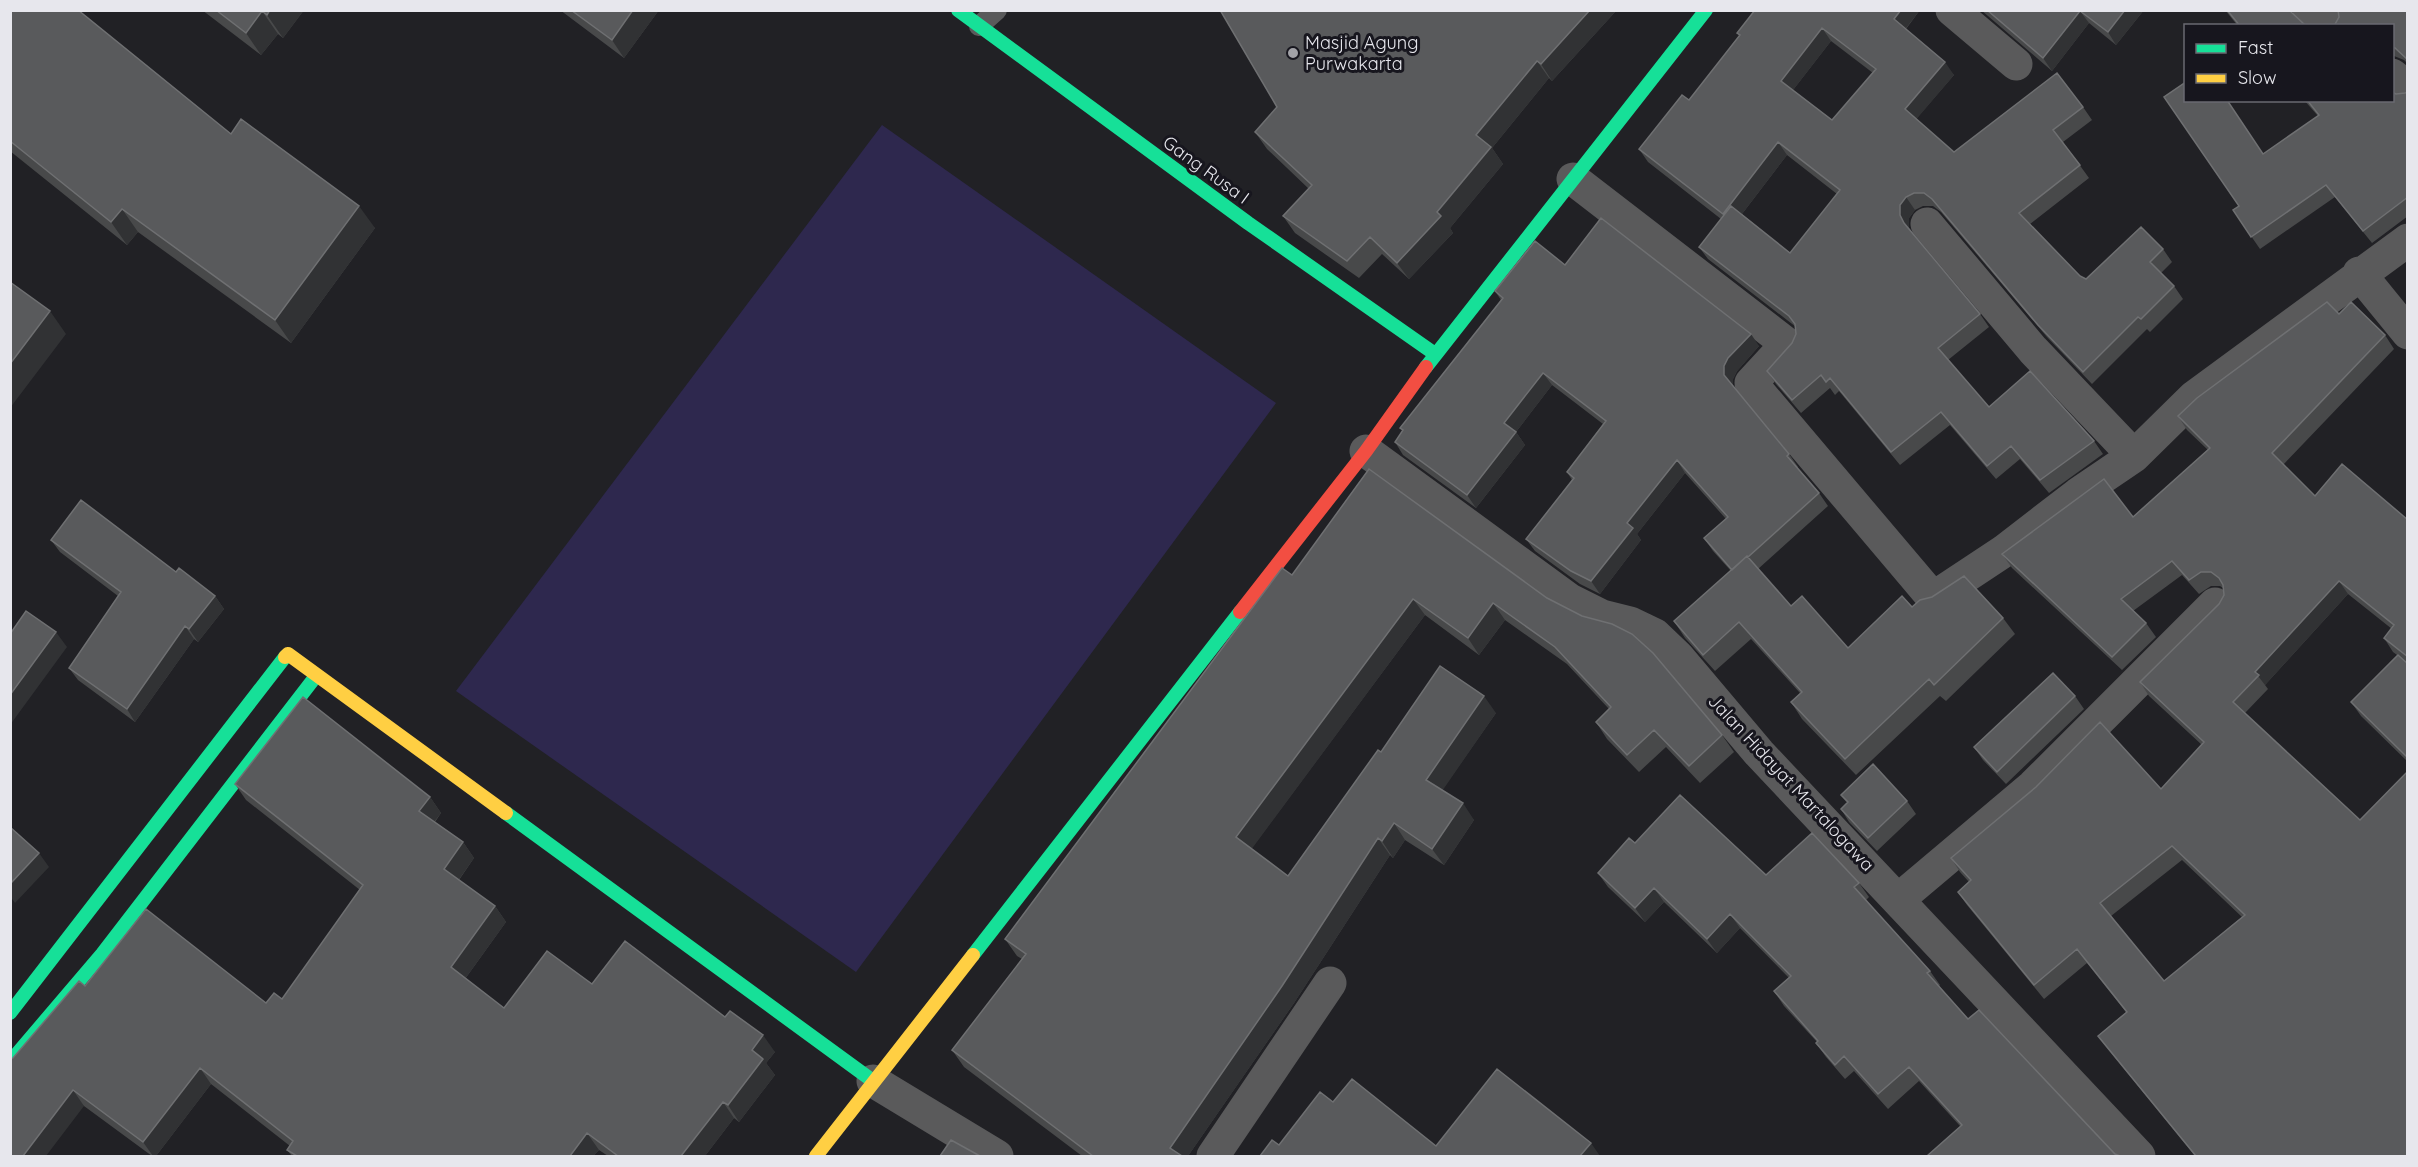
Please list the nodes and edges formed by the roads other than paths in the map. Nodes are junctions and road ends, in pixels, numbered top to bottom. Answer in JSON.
{"nodes":[{"id":1,"x":958,"y":10,"type":"edge"},
{"id":2,"x":997,"y":10,"type":"edge"},
{"id":3,"x":1706,"y":10,"type":"edge"},
{"id":4,"x":1952,"y":10,"type":"edge"},
{"id":5,"x":2309,"y":10,"type":"edge"},
{"id":6,"x":2326,"y":24,"type":"edge"},
{"id":7,"x":979,"y":26,"type":"junction"},
{"id":8,"x":2016,"y":64,"type":"dead end"},
{"id":9,"x":2394,"y":77,"type":"edge"},
{"id":10,"x":2408,"y":88,"type":"edge"},
{"id":11,"x":1573,"y":179,"type":"junction"},
{"id":12,"x":1927,"y":224,"type":"dead end"},
{"id":13,"x":2408,"y":240,"type":"edge"},
{"id":14,"x":2359,"y":273,"type":"junction"},
{"id":15,"x":2408,"y":333,"type":"edge"},
{"id":16,"x":1435,"y":354,"type":"junction"},
{"id":17,"x":1366,"y":451,"type":"junction"},
{"id":18,"x":2134,"y":456,"type":"junction"},
{"id":19,"x":2215,"y":604,"type":"edge"},
{"id":20,"x":316,"y":676,"type":"junction"},
{"id":21,"x":1899,"y":899,"type":"junction"},
{"id":22,"x":88,"y":943,"type":"junction"},
{"id":23,"x":1330,"y":983,"type":"dead end"},
{"id":24,"x":10,"y":1013,"type":"edge"},
{"id":25,"x":10,"y":1062,"type":"edge"},
{"id":26,"x":873,"y":1081,"type":"junction"},
{"id":27,"x":816,"y":1156,"type":"edge"},
{"id":28,"x":997,"y":1156,"type":"edge"},
{"id":29,"x":1213,"y":1156,"type":"edge"},
{"id":30,"x":2139,"y":1156,"type":"edge"}],
"edges":[{"from":1,"to":7,"type":"street","name":"Gang Rusa I"},
{"from":2,"to":7,"type":"lane"},
{"from":3,"to":11,"type":"street"},
{"from":4,"to":8,"type":"street"},
{"from":5,"to":6,"type":"street"},
{"from":7,"to":16,"type":"street","name":"Gang Rusa I"},
{"from":9,"to":10,"type":"street"},
{"from":11,"to":16,"type":"street"},
{"from":11,"to":18,"type":"street"},
{"from":12,"to":18,"type":"street"},
{"from":13,"to":14,"type":"street"},
{"from":14,"to":15,"type":"street"},
{"from":14,"to":18,"type":"street"},
{"from":16,"to":17,"type":"street"},
{"from":17,"to":21,"type":"street","name":"Jalan Hidayat Martalogawa"},
{"from":17,"to":26,"type":"street"},
{"from":19,"to":21,"type":"street"},
{"from":20,"to":22,"type":"street"},
{"from":20,"to":22,"type":"street"},
{"from":20,"to":26,"type":"street"},
{"from":21,"to":30,"type":"street","name":"Jalan Hidayat Martalogawa"},
{"from":22,"to":24,"type":"street"},
{"from":22,"to":25,"type":"street"},
{"from":23,"to":29,"type":"street"},
{"from":26,"to":27,"type":"street"},
{"from":26,"to":28,"type":"street"}]}
